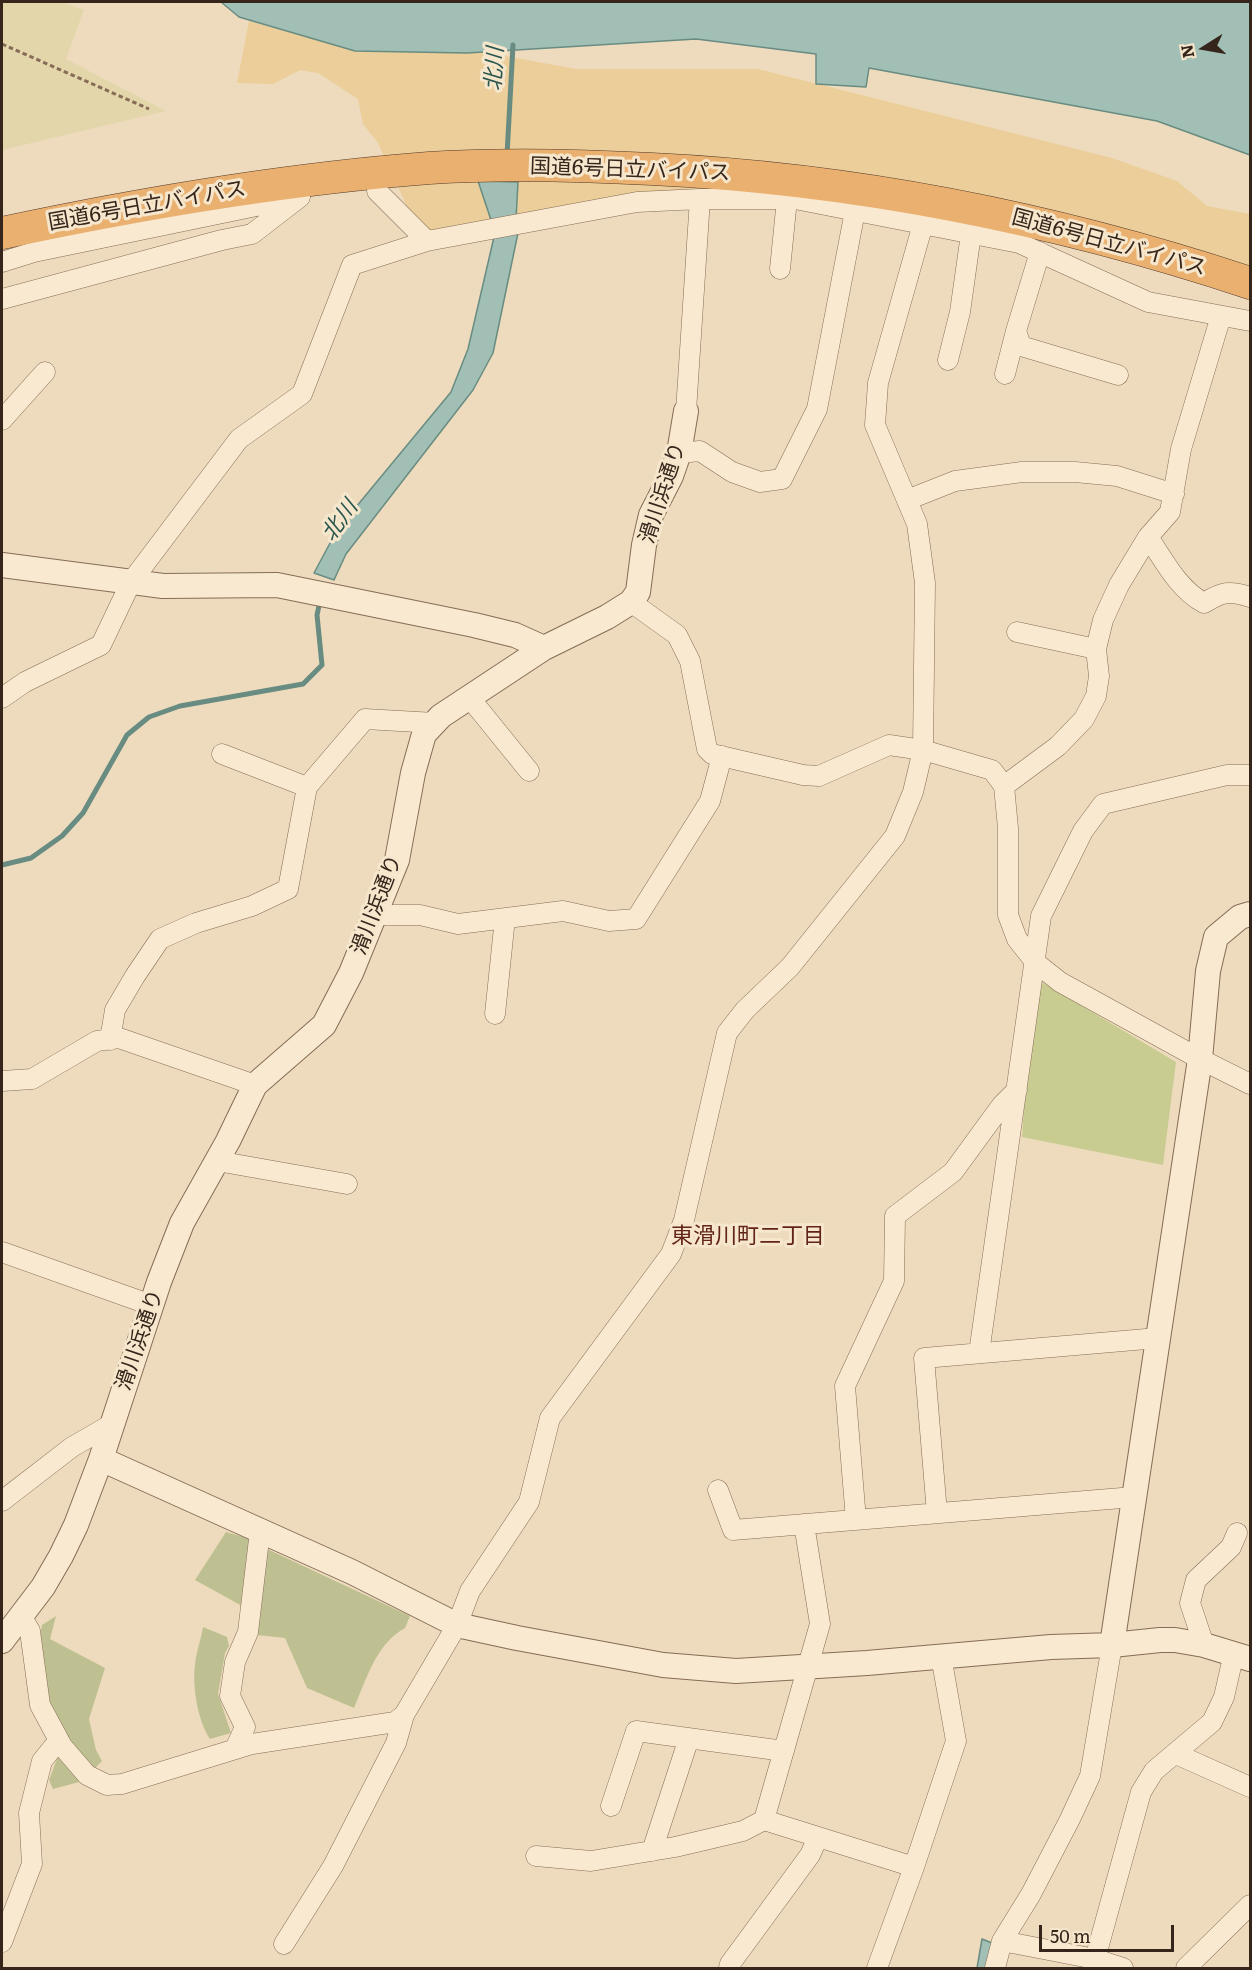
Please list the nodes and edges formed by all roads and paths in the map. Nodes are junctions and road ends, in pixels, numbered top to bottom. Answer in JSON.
{"nodes":[{"id":1,"x":2,"y":44,"type":"edge"},
{"id":2,"x":149,"y":109,"type":"dead end"},
{"id":3,"x":377,"y":191,"type":"dead end"},
{"id":4,"x":700,"y":199,"type":"junction"},
{"id":5,"x":787,"y":199,"type":"junction"},
{"id":6,"x":855,"y":211,"type":"junction"},
{"id":7,"x":923,"y":224,"type":"junction"},
{"id":8,"x":2,"y":233,"type":"edge"},
{"id":9,"x":971,"y":234,"type":"junction"},
{"id":10,"x":427,"y":241,"type":"junction"},
{"id":11,"x":1040,"y":252,"type":"junction"},
{"id":12,"x":2,"y":262,"type":"edge"},
{"id":13,"x":780,"y":269,"type":"dead end"},
{"id":14,"x":1251,"y":282,"type":"edge"},
{"id":15,"x":2,"y":299,"type":"edge"},
{"id":16,"x":1221,"y":316,"type":"junction"},
{"id":17,"x":1251,"y":321,"type":"edge"},
{"id":18,"x":1016,"y":331,"type":"junction"},
{"id":19,"x":948,"y":360,"type":"dead end"},
{"id":20,"x":45,"y":372,"type":"dead end"},
{"id":21,"x":1005,"y":374,"type":"dead end"},
{"id":22,"x":1118,"y":375,"type":"dead end"},
{"id":23,"x":686,"y":411,"type":"joint"},
{"id":24,"x":2,"y":420,"type":"edge"},
{"id":25,"x":679,"y":453,"type":"junction"},
{"id":26,"x":1174,"y":494,"type":"junction"},
{"id":27,"x":907,"y":500,"type":"junction"},
{"id":28,"x":1148,"y":537,"type":"junction"},
{"id":29,"x":2,"y":565,"type":"edge"},
{"id":30,"x":131,"y":582,"type":"junction"},
{"id":31,"x":1251,"y":597,"type":"edge"},
{"id":32,"x":631,"y":602,"type":"junction"},
{"id":33,"x":1017,"y":632,"type":"dead end"},
{"id":34,"x":544,"y":648,"type":"junction"},
{"id":35,"x":1096,"y":649,"type":"junction"},
{"id":36,"x":469,"y":697,"type":"junction"},
{"id":37,"x":2,"y":698,"type":"edge"},
{"id":38,"x":435,"y":723,"type":"junction"},
{"id":39,"x":923,"y":750,"type":"junction"},
{"id":40,"x":222,"y":754,"type":"dead end"},
{"id":41,"x":722,"y":756,"type":"junction"},
{"id":42,"x":529,"y":771,"type":"dead end"},
{"id":43,"x":1251,"y":776,"type":"edge"},
{"id":44,"x":1004,"y":786,"type":"junction"},
{"id":45,"x":307,"y":787,"type":"junction"},
{"id":46,"x":1251,"y":914,"type":"edge"},
{"id":47,"x":375,"y":915,"type":"junction"},
{"id":48,"x":505,"y":918,"type":"junction"},
{"id":49,"x":1036,"y":963,"type":"junction"},
{"id":50,"x":495,"y":1014,"type":"dead end"},
{"id":51,"x":110,"y":1040,"type":"junction"},
{"id":52,"x":1200,"y":1059,"type":"junction"},
{"id":53,"x":4,"y":1081,"type":"edge"},
{"id":54,"x":1251,"y":1084,"type":"edge"},
{"id":55,"x":255,"y":1085,"type":"junction"},
{"id":56,"x":1017,"y":1090,"type":"junction"},
{"id":57,"x":217,"y":1161,"type":"junction"},
{"id":58,"x":347,"y":1184,"type":"dead end"},
{"id":59,"x":2,"y":1252,"type":"edge"},
{"id":60,"x":152,"y":1305,"type":"junction"},
{"id":61,"x":1158,"y":1338,"type":"junction"},
{"id":62,"x":979,"y":1353,"type":"junction"},
{"id":63,"x":112,"y":1424,"type":"junction"},
{"id":64,"x":101,"y":1459,"type":"junction"},
{"id":65,"x":718,"y":1490,"type":"dead end"},
{"id":66,"x":1134,"y":1497,"type":"junction"},
{"id":67,"x":2,"y":1501,"type":"edge"},
{"id":68,"x":937,"y":1513,"type":"junction"},
{"id":69,"x":855,"y":1520,"type":"junction"},
{"id":70,"x":804,"y":1524,"type":"junction"},
{"id":71,"x":260,"y":1531,"type":"junction"},
{"id":72,"x":1237,"y":1533,"type":"dead end"},
{"id":73,"x":21,"y":1616,"type":"junction"},
{"id":74,"x":457,"y":1625,"type":"junction"},
{"id":75,"x":2,"y":1641,"type":"edge"},
{"id":76,"x":1112,"y":1645,"type":"junction"},
{"id":77,"x":1204,"y":1646,"type":"junction"},
{"id":78,"x":941,"y":1656,"type":"junction"},
{"id":79,"x":1242,"y":1656,"type":"edge"},
{"id":80,"x":808,"y":1667,"type":"junction"},
{"id":81,"x":404,"y":1715,"type":"junction"},
{"id":82,"x":689,"y":1738,"type":"junction"},
{"id":83,"x":59,"y":1740,"type":"junction"},
{"id":84,"x":235,"y":1749,"type":"junction"},
{"id":85,"x":784,"y":1751,"type":"junction"},
{"id":86,"x":1176,"y":1754,"type":"junction"},
{"id":87,"x":1251,"y":1787,"type":"edge"},
{"id":88,"x":611,"y":1806,"type":"dead end"},
{"id":89,"x":764,"y":1820,"type":"junction"},
{"id":90,"x":818,"y":1837,"type":"junction"},
{"id":91,"x":652,"y":1851,"type":"junction"},
{"id":92,"x":536,"y":1856,"type":"dead end"},
{"id":93,"x":914,"y":1867,"type":"junction"},
{"id":94,"x":1251,"y":1905,"type":"edge"},
{"id":95,"x":1002,"y":1941,"type":"junction"},
{"id":96,"x":2,"y":1942,"type":"edge"},
{"id":97,"x":284,"y":1944,"type":"dead end"},
{"id":98,"x":1095,"y":1959,"type":"junction"},
{"id":99,"x":729,"y":1968,"type":"edge"},
{"id":100,"x":877,"y":1968,"type":"edge"},
{"id":101,"x":995,"y":1968,"type":"edge"},
{"id":102,"x":1123,"y":1968,"type":"edge"},
{"id":103,"x":1186,"y":1968,"type":"edge"}],
"edges":[{"from":1,"to":2,"type":"path"},
{"from":3,"to":10,"type":"street"},
{"from":4,"to":5,"type":"street"},
{"from":4,"to":10,"type":"street"},
{"from":4,"to":23,"type":"street","name":"滑川浜通り"},
{"from":5,"to":6,"type":"street"},
{"from":5,"to":13,"type":"street"},
{"from":6,"to":7,"type":"street"},
{"from":6,"to":25,"type":"street"},
{"from":7,"to":9,"type":"street"},
{"from":7,"to":27,"type":"street"},
{"from":8,"to":14,"type":"highway","name":"国道6号日立バイパス"},
{"from":9,"to":11,"type":"street"},
{"from":9,"to":19,"type":"street"},
{"from":10,"to":30,"type":"street"},
{"from":11,"to":16,"type":"street"},
{"from":11,"to":18,"type":"street"},
{"from":12,"to":15,"type":"street"},
{"from":16,"to":17,"type":"street"},
{"from":16,"to":26,"type":"street"},
{"from":18,"to":21,"type":"street"},
{"from":18,"to":22,"type":"street"},
{"from":20,"to":24,"type":"street"},
{"from":23,"to":25,"type":"street","name":"滑川浜通り"},
{"from":25,"to":32,"type":"street","name":"滑川浜通り"},
{"from":26,"to":27,"type":"street"},
{"from":26,"to":28,"type":"street"},
{"from":27,"to":39,"type":"street"},
{"from":28,"to":31,"type":"street"},
{"from":28,"to":35,"type":"street"},
{"from":29,"to":30,"type":"street"},
{"from":30,"to":34,"type":"street"},
{"from":30,"to":37,"type":"street"},
{"from":32,"to":34,"type":"street","name":"滑川浜通り"},
{"from":32,"to":41,"type":"street"},
{"from":33,"to":35,"type":"street"},
{"from":34,"to":36,"type":"street","name":"滑川浜通り"},
{"from":35,"to":44,"type":"street"},
{"from":36,"to":38,"type":"street","name":"滑川浜通り"},
{"from":36,"to":42,"type":"street"},
{"from":38,"to":45,"type":"street"},
{"from":38,"to":47,"type":"street","name":"滑川浜通り"},
{"from":39,"to":41,"type":"street"},
{"from":39,"to":44,"type":"street"},
{"from":39,"to":74,"type":"street"},
{"from":40,"to":45,"type":"street"},
{"from":41,"to":48,"type":"street"},
{"from":43,"to":49,"type":"street"},
{"from":44,"to":49,"type":"street"},
{"from":45,"to":51,"type":"street"},
{"from":46,"to":52,"type":"street"},
{"from":47,"to":48,"type":"street"},
{"from":47,"to":55,"type":"street","name":"滑川浜通り"},
{"from":48,"to":50,"type":"street"},
{"from":49,"to":52,"type":"street"},
{"from":49,"to":56,"type":"street"},
{"from":51,"to":53,"type":"street"},
{"from":51,"to":55,"type":"street"},
{"from":52,"to":54,"type":"street"},
{"from":52,"to":61,"type":"street"},
{"from":55,"to":57,"type":"street","name":"滑川浜通り"},
{"from":56,"to":62,"type":"street"},
{"from":56,"to":69,"type":"street"},
{"from":57,"to":58,"type":"street"},
{"from":57,"to":60,"type":"street","name":"滑川浜通り"},
{"from":59,"to":60,"type":"street"},
{"from":60,"to":63,"type":"street","name":"滑川浜通り"},
{"from":61,"to":62,"type":"street"},
{"from":61,"to":66,"type":"street"},
{"from":62,"to":68,"type":"street"},
{"from":63,"to":64,"type":"street","name":"滑川浜通り"},
{"from":63,"to":67,"type":"street"},
{"from":64,"to":71,"type":"street"},
{"from":64,"to":73,"type":"street","name":"滑川浜通り"},
{"from":65,"to":70,"type":"street"},
{"from":66,"to":68,"type":"street"},
{"from":66,"to":76,"type":"street"},
{"from":68,"to":69,"type":"street"},
{"from":69,"to":70,"type":"street"},
{"from":70,"to":80,"type":"street"},
{"from":71,"to":74,"type":"street"},
{"from":71,"to":84,"type":"street"},
{"from":72,"to":77,"type":"street"},
{"from":73,"to":75,"type":"street","name":"滑川浜通り"},
{"from":73,"to":83,"type":"street"},
{"from":74,"to":80,"type":"street"},
{"from":74,"to":81,"type":"street"},
{"from":76,"to":77,"type":"street"},
{"from":76,"to":78,"type":"street"},
{"from":76,"to":95,"type":"street"},
{"from":77,"to":79,"type":"street"},
{"from":78,"to":80,"type":"street"},
{"from":78,"to":93,"type":"street"},
{"from":79,"to":86,"type":"street"},
{"from":80,"to":85,"type":"street"},
{"from":81,"to":84,"type":"street"},
{"from":81,"to":97,"type":"street"},
{"from":82,"to":85,"type":"street"},
{"from":82,"to":88,"type":"street"},
{"from":82,"to":91,"type":"street"},
{"from":83,"to":84,"type":"street"},
{"from":83,"to":96,"type":"street"},
{"from":85,"to":89,"type":"street"},
{"from":86,"to":87,"type":"street"},
{"from":86,"to":98,"type":"street"},
{"from":89,"to":90,"type":"street"},
{"from":89,"to":91,"type":"street"},
{"from":90,"to":93,"type":"street"},
{"from":90,"to":99,"type":"street"},
{"from":91,"to":92,"type":"street"},
{"from":93,"to":100,"type":"street"},
{"from":94,"to":103,"type":"street"},
{"from":95,"to":98,"type":"street"},
{"from":95,"to":101,"type":"street"},
{"from":98,"to":102,"type":"street"}]}
